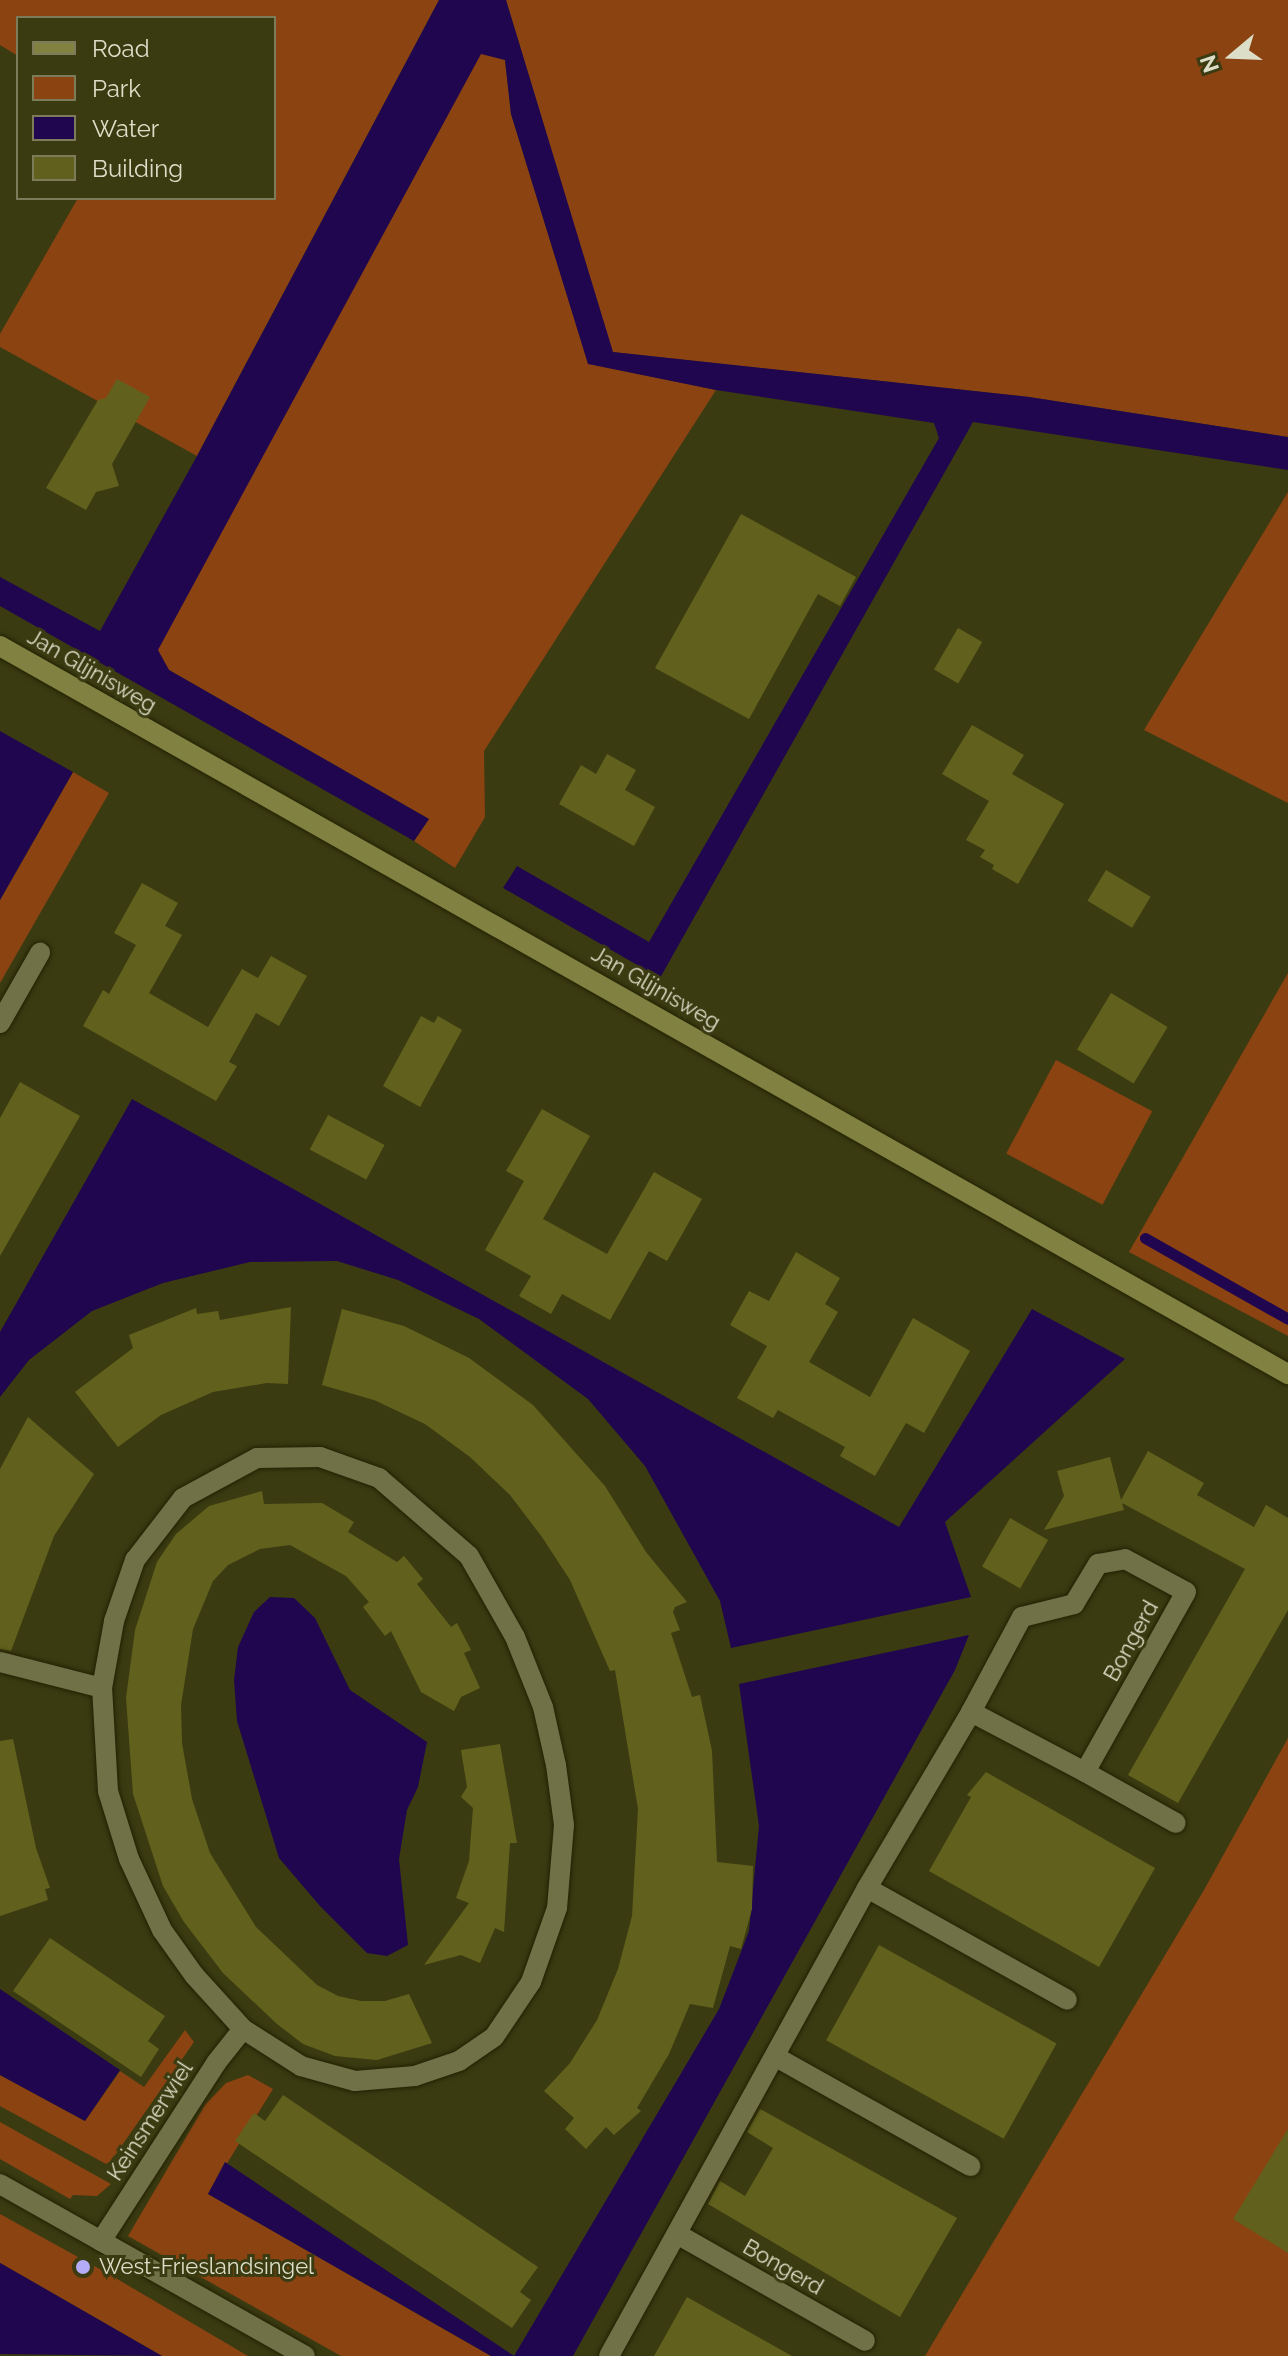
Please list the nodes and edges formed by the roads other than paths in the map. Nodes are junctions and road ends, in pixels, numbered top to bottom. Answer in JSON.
{"nodes":[{"id":1,"x":0,"y":646,"type":"edge"},
{"id":2,"x":40,"y":953,"type":"dead end"},
{"id":3,"x":0,"y":1023,"type":"edge"},
{"id":4,"x":1288,"y":1374,"type":"edge"},
{"id":5,"x":0,"y":1662,"type":"edge"},
{"id":6,"x":102,"y":1688,"type":"junction"},
{"id":7,"x":971,"y":1712,"type":"junction"},
{"id":8,"x":1085,"y":1772,"type":"junction"},
{"id":9,"x":1176,"y":1823,"type":"dead end"},
{"id":10,"x":867,"y":1888,"type":"junction"},
{"id":11,"x":1067,"y":2000,"type":"dead end"},
{"id":12,"x":243,"y":2029,"type":"junction"},
{"id":13,"x":776,"y":2057,"type":"junction"},
{"id":14,"x":970,"y":2166,"type":"dead end"},
{"id":15,"x":0,"y":2184,"type":"edge"},
{"id":16,"x":677,"y":2234,"type":"junction"},
{"id":17,"x":101,"y":2241,"type":"junction"},
{"id":18,"x":865,"y":2341,"type":"dead end"},
{"id":19,"x":305,"y":2356,"type":"edge"},
{"id":20,"x":609,"y":2356,"type":"edge"}],
"edges":[{"from":1,"to":4,"type":"street","name":"Jan Glijnisweg"},
{"from":2,"to":3,"type":"street"},
{"from":5,"to":6,"type":"street"},
{"from":6,"to":12,"type":"street"},
{"from":6,"to":12,"type":"street"},
{"from":7,"to":8,"type":"street"},
{"from":7,"to":8,"type":"street","name":"Bongerd"},
{"from":7,"to":10,"type":"street","name":"Bongerd"},
{"from":8,"to":9,"type":"street"},
{"from":10,"to":11,"type":"street"},
{"from":10,"to":13,"type":"street","name":"Bongerd"},
{"from":12,"to":17,"type":"street","name":"Keinsmerwiel"},
{"from":13,"to":14,"type":"street"},
{"from":13,"to":16,"type":"street","name":"Bongerd"},
{"from":15,"to":17,"type":"street"},
{"from":16,"to":18,"type":"street","name":"Bongerd"},
{"from":16,"to":20,"type":"street","name":"Bongerd"},
{"from":17,"to":19,"type":"street"}]}
